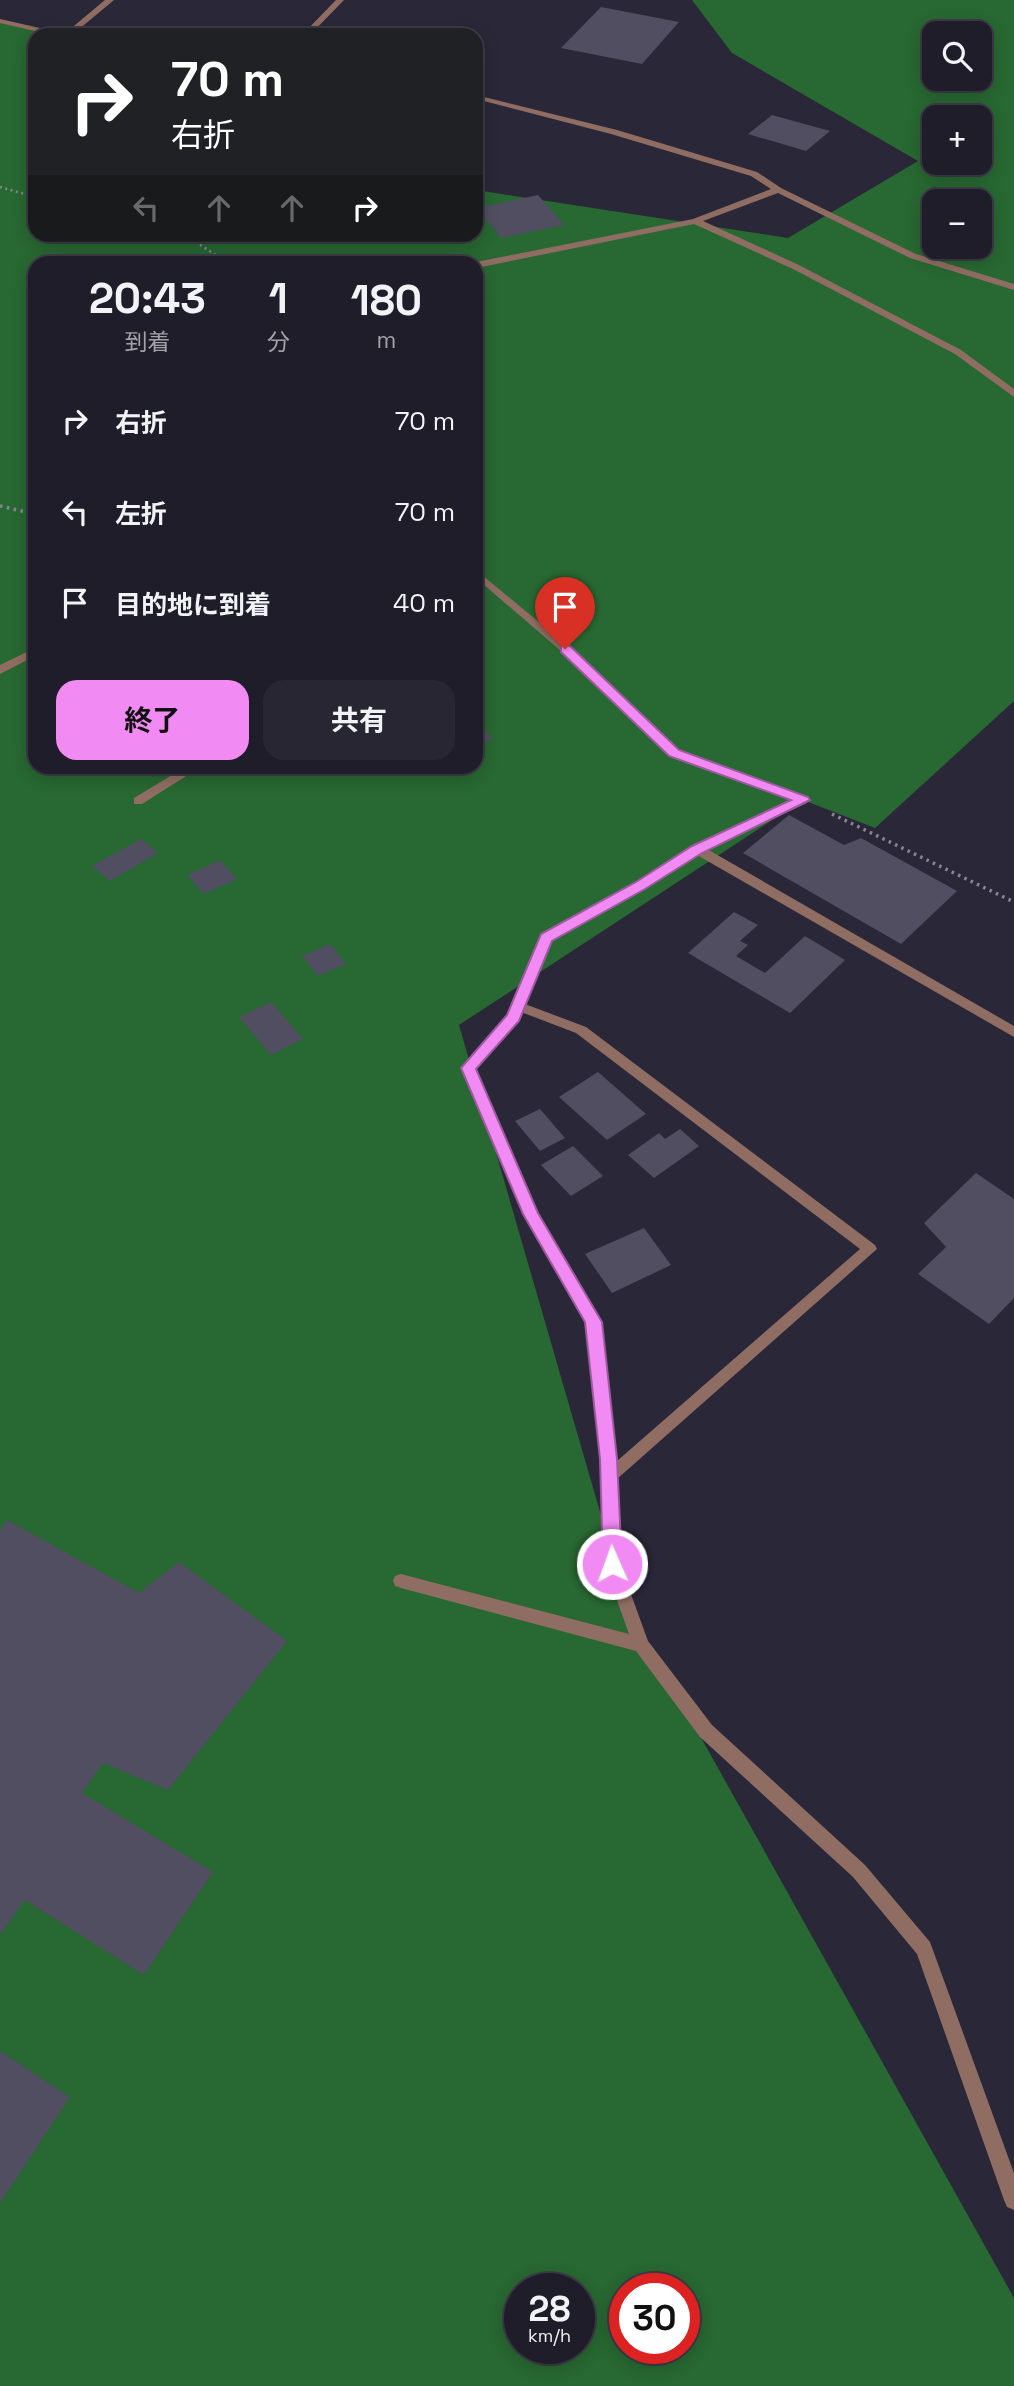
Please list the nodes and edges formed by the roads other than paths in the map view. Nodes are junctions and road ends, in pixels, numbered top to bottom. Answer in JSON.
{"nodes":[{"id":1,"x":110,"y":0,"type":"edge"},
{"id":2,"x":340,"y":0,"type":"edge"},
{"id":3,"x":0,"y":21,"type":"edge"},
{"id":4,"x":32,"y":28,"type":"edge"},
{"id":5,"x":73,"y":28,"type":"edge"},
{"id":6,"x":313,"y":28,"type":"edge"},
{"id":7,"x":483,"y":99,"type":"edge"},
{"id":8,"x":778,"y":190,"type":"junction"},
{"id":9,"x":695,"y":221,"type":"junction"},
{"id":10,"x":483,"y":264,"type":"edge"},
{"id":11,"x":1014,"y":287,"type":"edge"},
{"id":12,"x":1014,"y":394,"type":"edge"},
{"id":13,"x":483,"y":579,"type":"edge"},
{"id":14,"x":488,"y":584,"type":"junction"},
{"id":15,"x":483,"y":588,"type":"edge"},
{"id":16,"x":28,"y":655,"type":"edge"},
{"id":17,"x":0,"y":670,"type":"edge"},
{"id":18,"x":183,"y":774,"type":"edge"},
{"id":19,"x":138,"y":801,"type":"dead end"},
{"id":20,"x":697,"y":849,"type":"junction"},
{"id":21,"x":518,"y":1006,"type":"junction"},
{"id":22,"x":1014,"y":1032,"type":"edge"},
{"id":23,"x":609,"y":1477,"type":"junction"},
{"id":24,"x":401,"y":1581,"type":"dead end"},
{"id":25,"x":641,"y":1645,"type":"junction"},
{"id":26,"x":1014,"y":2200,"type":"edge"}],
"edges":[{"from":1,"to":5,"type":"street"},
{"from":2,"to":6,"type":"street"},
{"from":3,"to":4,"type":"street"},
{"from":7,"to":8,"type":"street"},
{"from":8,"to":9,"type":"street"},
{"from":8,"to":11,"type":"street"},
{"from":9,"to":10,"type":"street"},
{"from":9,"to":12,"type":"street"},
{"from":13,"to":14,"type":"street"},
{"from":14,"to":15,"type":"street"},
{"from":14,"to":20,"type":"street"},
{"from":16,"to":17,"type":"street"},
{"from":18,"to":19,"type":"street"},
{"from":20,"to":21,"type":"street"},
{"from":20,"to":22,"type":"street"},
{"from":21,"to":23,"type":"street"},
{"from":21,"to":23,"type":"street"},
{"from":23,"to":25,"type":"street"},
{"from":24,"to":25,"type":"street"},
{"from":25,"to":26,"type":"street"}]}
